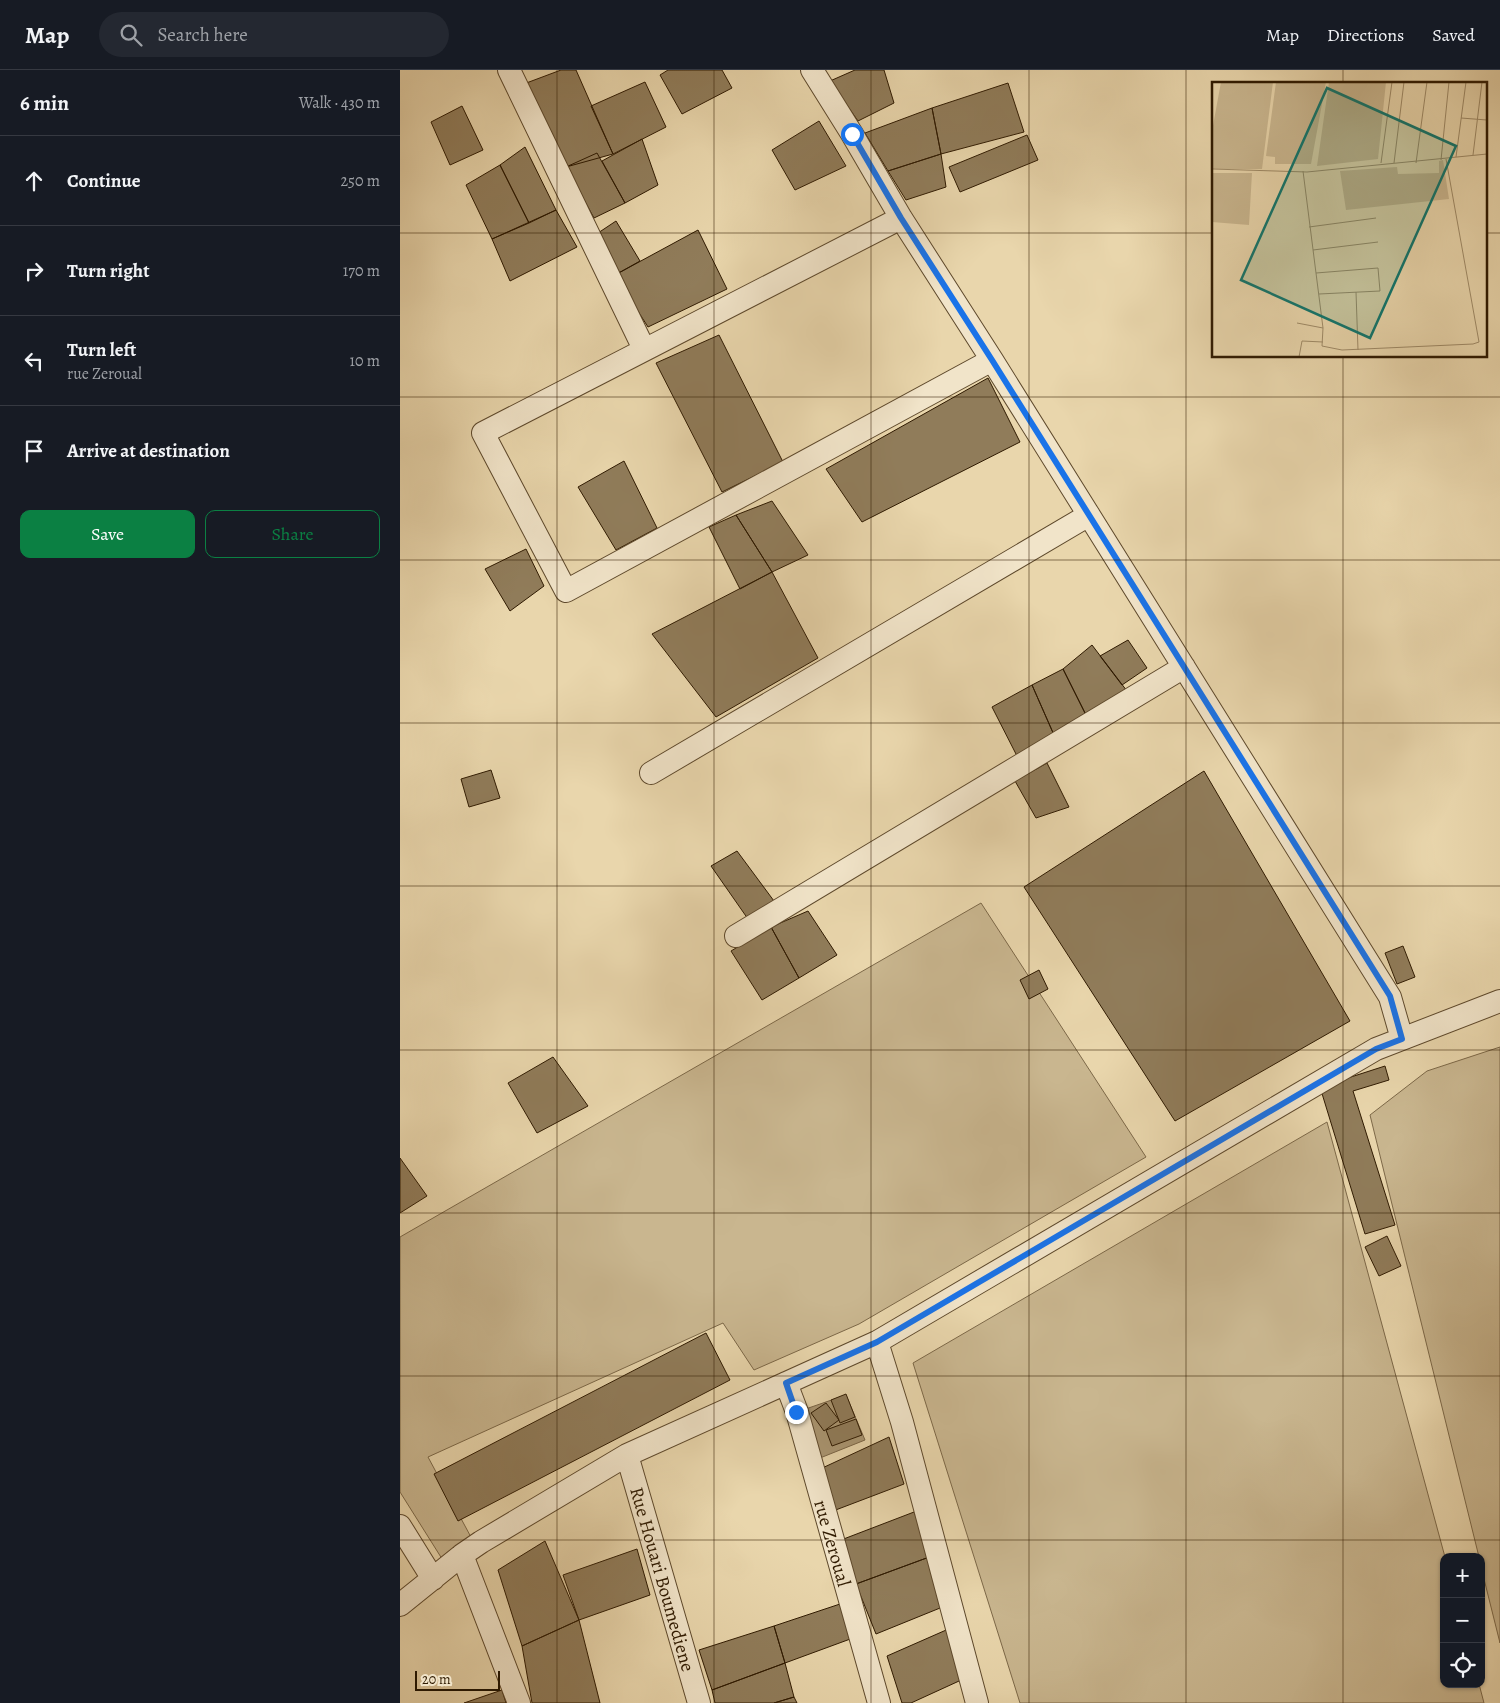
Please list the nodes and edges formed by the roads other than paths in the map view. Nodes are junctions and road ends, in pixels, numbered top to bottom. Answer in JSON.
{"nodes":[{"id":1,"x":509,"y":70,"type":"edge"},
{"id":2,"x":812,"y":70,"type":"edge"},
{"id":3,"x":901,"y":218,"type":"junction"},
{"id":4,"x":644,"y":349,"type":"junction"},
{"id":5,"x":992,"y":360,"type":"junction"},
{"id":6,"x":1089,"y":515,"type":"junction"},
{"id":7,"x":1184,"y":666,"type":"junction"},
{"id":8,"x":650,"y":773,"type":"dead end"},
{"id":9,"x":736,"y":936,"type":"dead end"},
{"id":10,"x":1500,"y":1001,"type":"edge"},
{"id":11,"x":1402,"y":1039,"type":"junction"},
{"id":12,"x":877,"y":1342,"type":"junction"},
{"id":13,"x":786,"y":1383,"type":"junction"},
{"id":14,"x":627,"y":1455,"type":"junction"},
{"id":15,"x":400,"y":1526,"type":"edge"},
{"id":16,"x":462,"y":1555,"type":"junction"},
{"id":17,"x":433,"y":1579,"type":"junction"},
{"id":18,"x":400,"y":1605,"type":"edge"},
{"id":19,"x":519,"y":1703,"type":"edge"},
{"id":20,"x":699,"y":1703,"type":"edge"},
{"id":21,"x":879,"y":1703,"type":"edge"},
{"id":22,"x":977,"y":1703,"type":"edge"}],
"edges":[{"from":1,"to":4,"type":"street"},
{"from":2,"to":3,"type":"street"},
{"from":3,"to":4,"type":"street"},
{"from":3,"to":5,"type":"street"},
{"from":4,"to":5,"type":"street"},
{"from":5,"to":6,"type":"street"},
{"from":6,"to":7,"type":"street"},
{"from":6,"to":8,"type":"street"},
{"from":7,"to":9,"type":"street"},
{"from":7,"to":11,"type":"street"},
{"from":10,"to":11,"type":"street"},
{"from":11,"to":12,"type":"street"},
{"from":12,"to":13,"type":"street"},
{"from":12,"to":22,"type":"street"},
{"from":13,"to":14,"type":"street"},
{"from":13,"to":21,"type":"street","name":"rue Zeroual"},
{"from":14,"to":16,"type":"street"},
{"from":14,"to":20,"type":"street","name":"Rue Houari Boumediene"},
{"from":15,"to":17,"type":"street"},
{"from":16,"to":17,"type":"street"},
{"from":16,"to":19,"type":"street"},
{"from":17,"to":18,"type":"street"}]}
